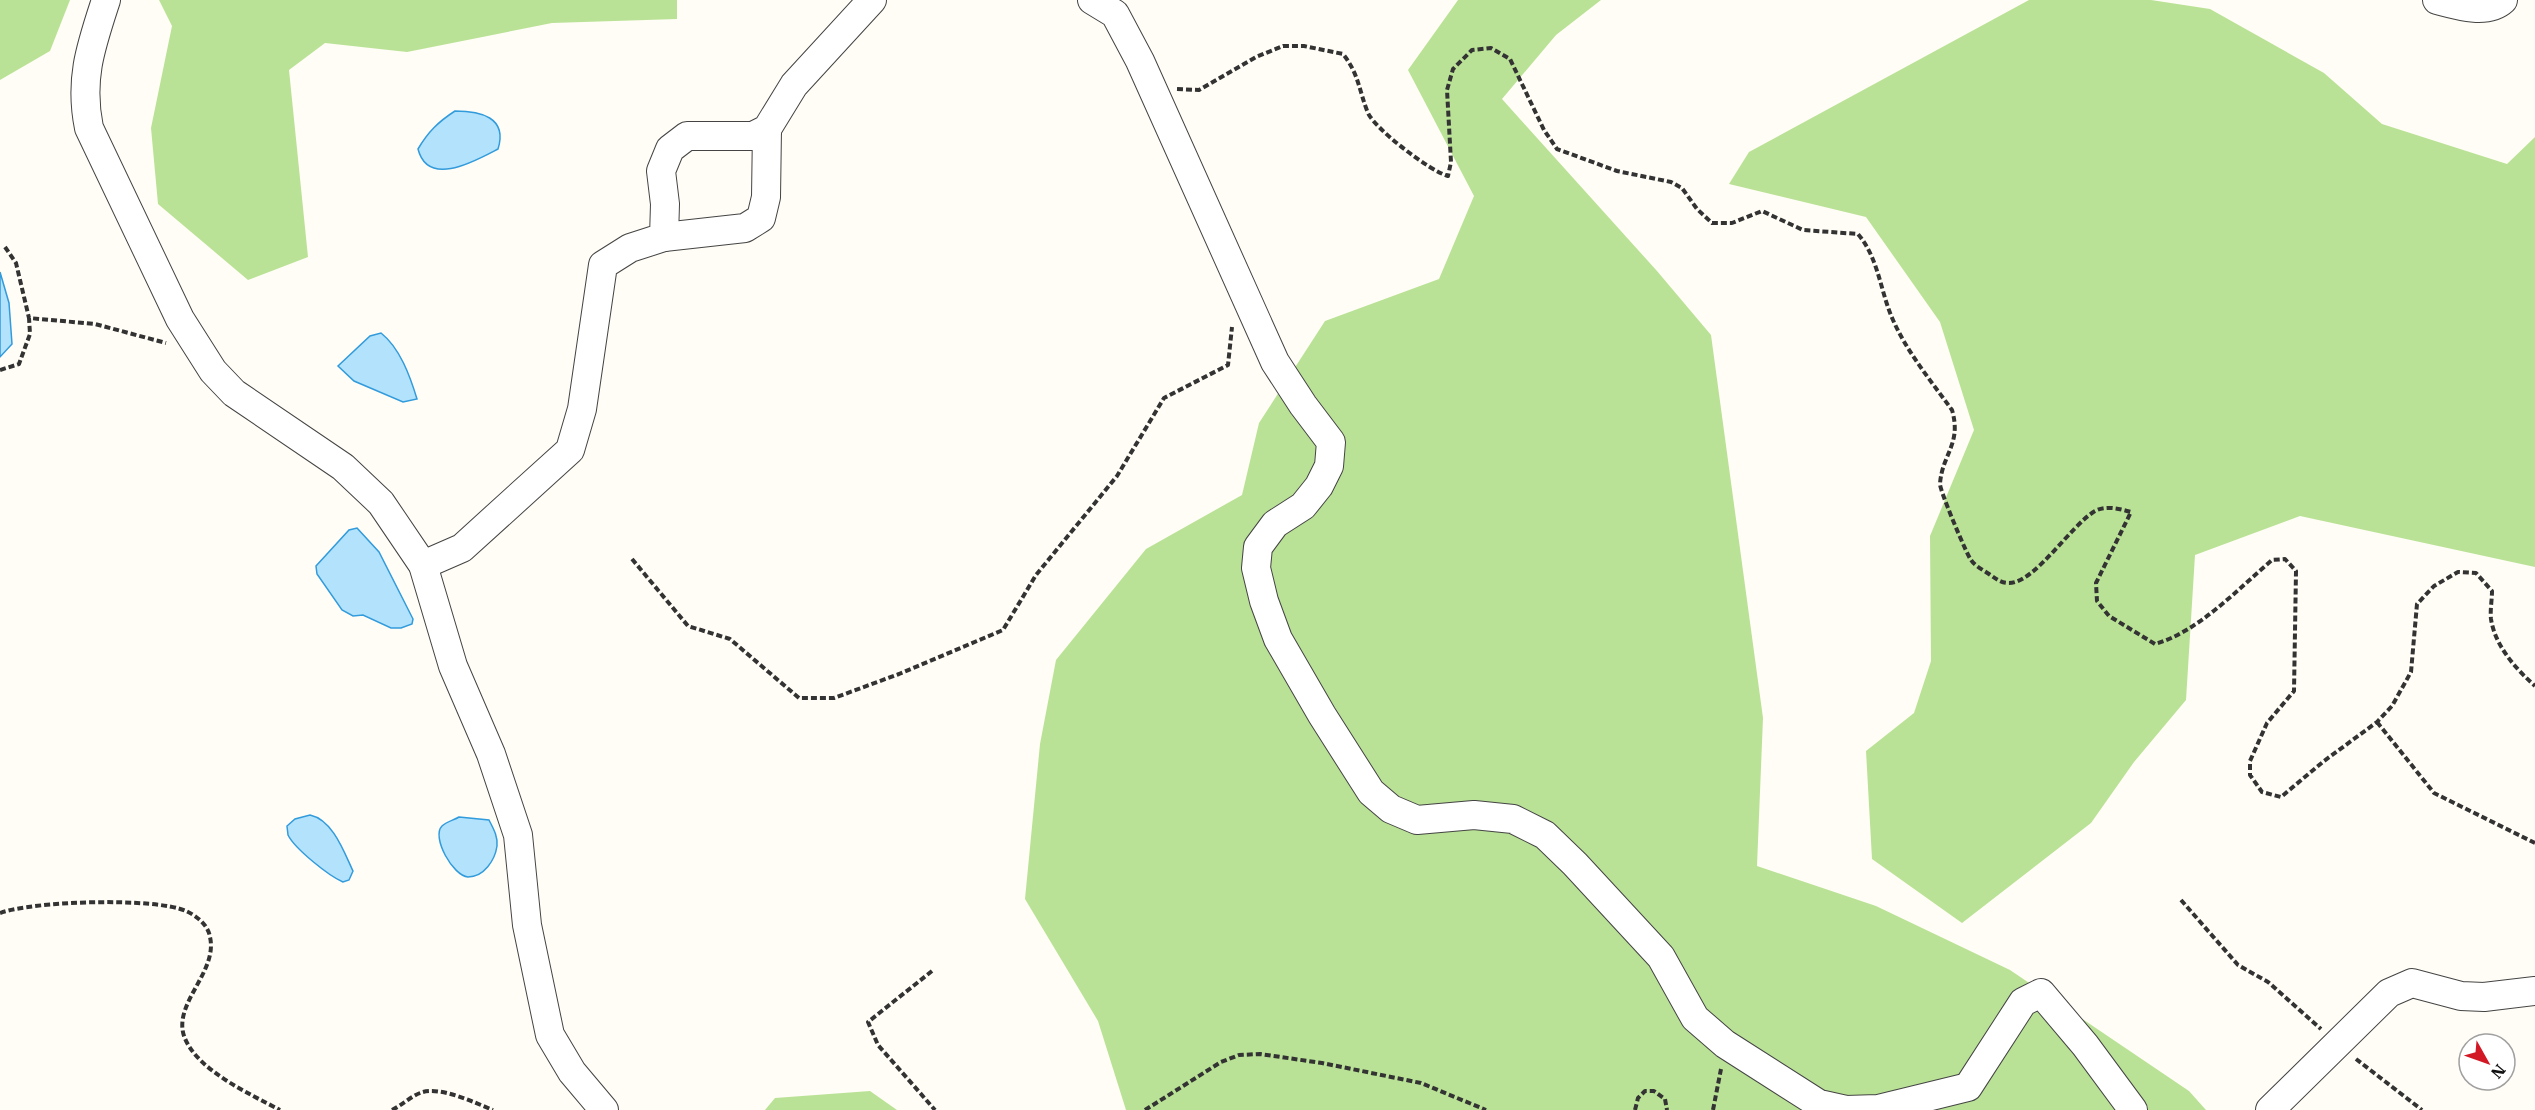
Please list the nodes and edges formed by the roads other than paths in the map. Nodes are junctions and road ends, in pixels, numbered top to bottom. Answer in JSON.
{"nodes":[{"id":1,"x":106,"y":0,"type":"edge"},
{"id":2,"x":872,"y":0,"type":"edge"},
{"id":3,"x":1092,"y":0,"type":"edge"},
{"id":4,"x":2437,"y":0,"type":"edge"},
{"id":5,"x":2503,"y":0,"type":"edge"},
{"id":6,"x":767,"y":129,"type":"junction"},
{"id":7,"x":664,"y":237,"type":"junction"},
{"id":8,"x":423,"y":565,"type":"junction"},
{"id":9,"x":2535,"y":991,"type":"edge"},
{"id":10,"x":604,"y":1110,"type":"edge"},
{"id":11,"x":2133,"y":1110,"type":"edge"},
{"id":12,"x":2270,"y":1110,"type":"edge"}],
"edges":[{"from":1,"to":8,"type":"street"},
{"from":2,"to":6,"type":"street"},
{"from":3,"to":11,"type":"street"},
{"from":4,"to":5,"type":"street"},
{"from":6,"to":7,"type":"street"},
{"from":6,"to":7,"type":"street"},
{"from":7,"to":8,"type":"street"},
{"from":8,"to":10,"type":"street"},
{"from":9,"to":12,"type":"street"}]}
